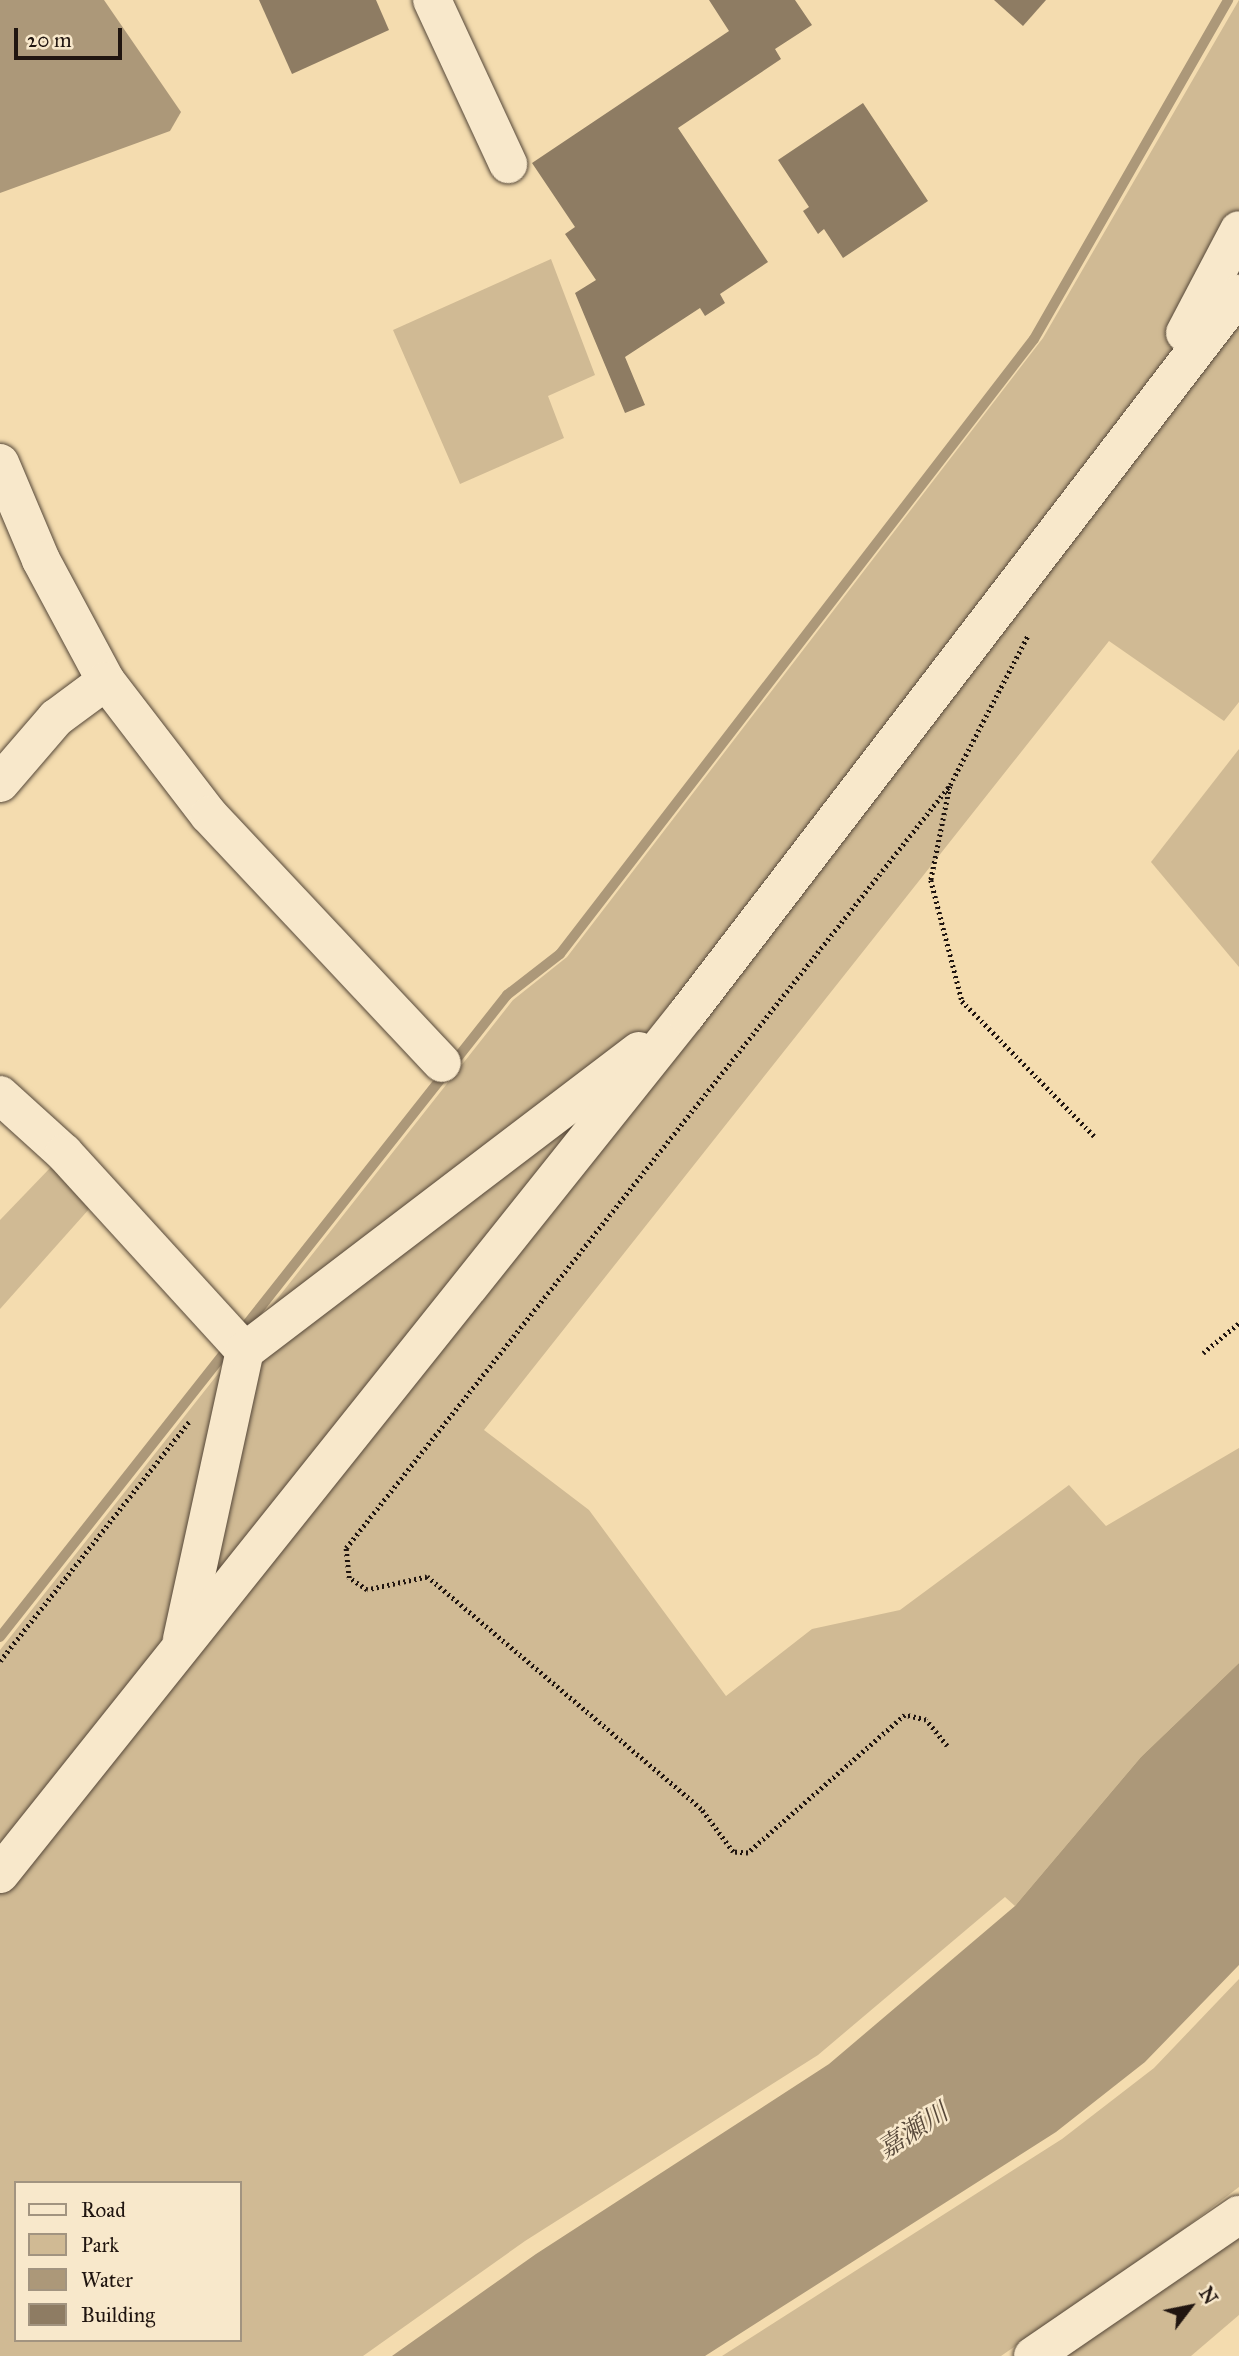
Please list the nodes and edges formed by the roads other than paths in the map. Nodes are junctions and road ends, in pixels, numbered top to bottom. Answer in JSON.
{"nodes":[{"id":1,"x":432,"y":0,"type":"edge"},
{"id":2,"x":509,"y":164,"type":"dead end"},
{"id":3,"x":1239,"y":230,"type":"edge"},
{"id":4,"x":1239,"y":294,"type":"edge"},
{"id":5,"x":1146,"y":408,"type":"junction"},
{"id":6,"x":0,"y":463,"type":"edge"},
{"id":7,"x":106,"y":681,"type":"junction"},
{"id":8,"x":0,"y":783,"type":"edge"},
{"id":9,"x":686,"y":1015,"type":"junction"},
{"id":10,"x":442,"y":1063,"type":"dead end"},
{"id":11,"x":0,"y":1095,"type":"edge"},
{"id":12,"x":236,"y":1340,"type":"junction"},
{"id":13,"x":180,"y":1648,"type":"junction"},
{"id":14,"x":0,"y":1874,"type":"edge"},
{"id":15,"x":1239,"y":2215,"type":"edge"},
{"id":16,"x":1033,"y":2356,"type":"edge"}],
"edges":[{"from":1,"to":2,"type":"street"},
{"from":3,"to":5,"type":"street"},
{"from":4,"to":5,"type":"street"},
{"from":5,"to":9,"type":"street"},
{"from":6,"to":7,"type":"street"},
{"from":7,"to":8,"type":"street"},
{"from":7,"to":10,"type":"street"},
{"from":9,"to":12,"type":"street"},
{"from":9,"to":13,"type":"street"},
{"from":11,"to":12,"type":"street"},
{"from":12,"to":13,"type":"street"},
{"from":13,"to":14,"type":"street"},
{"from":15,"to":16,"type":"street"}]}
